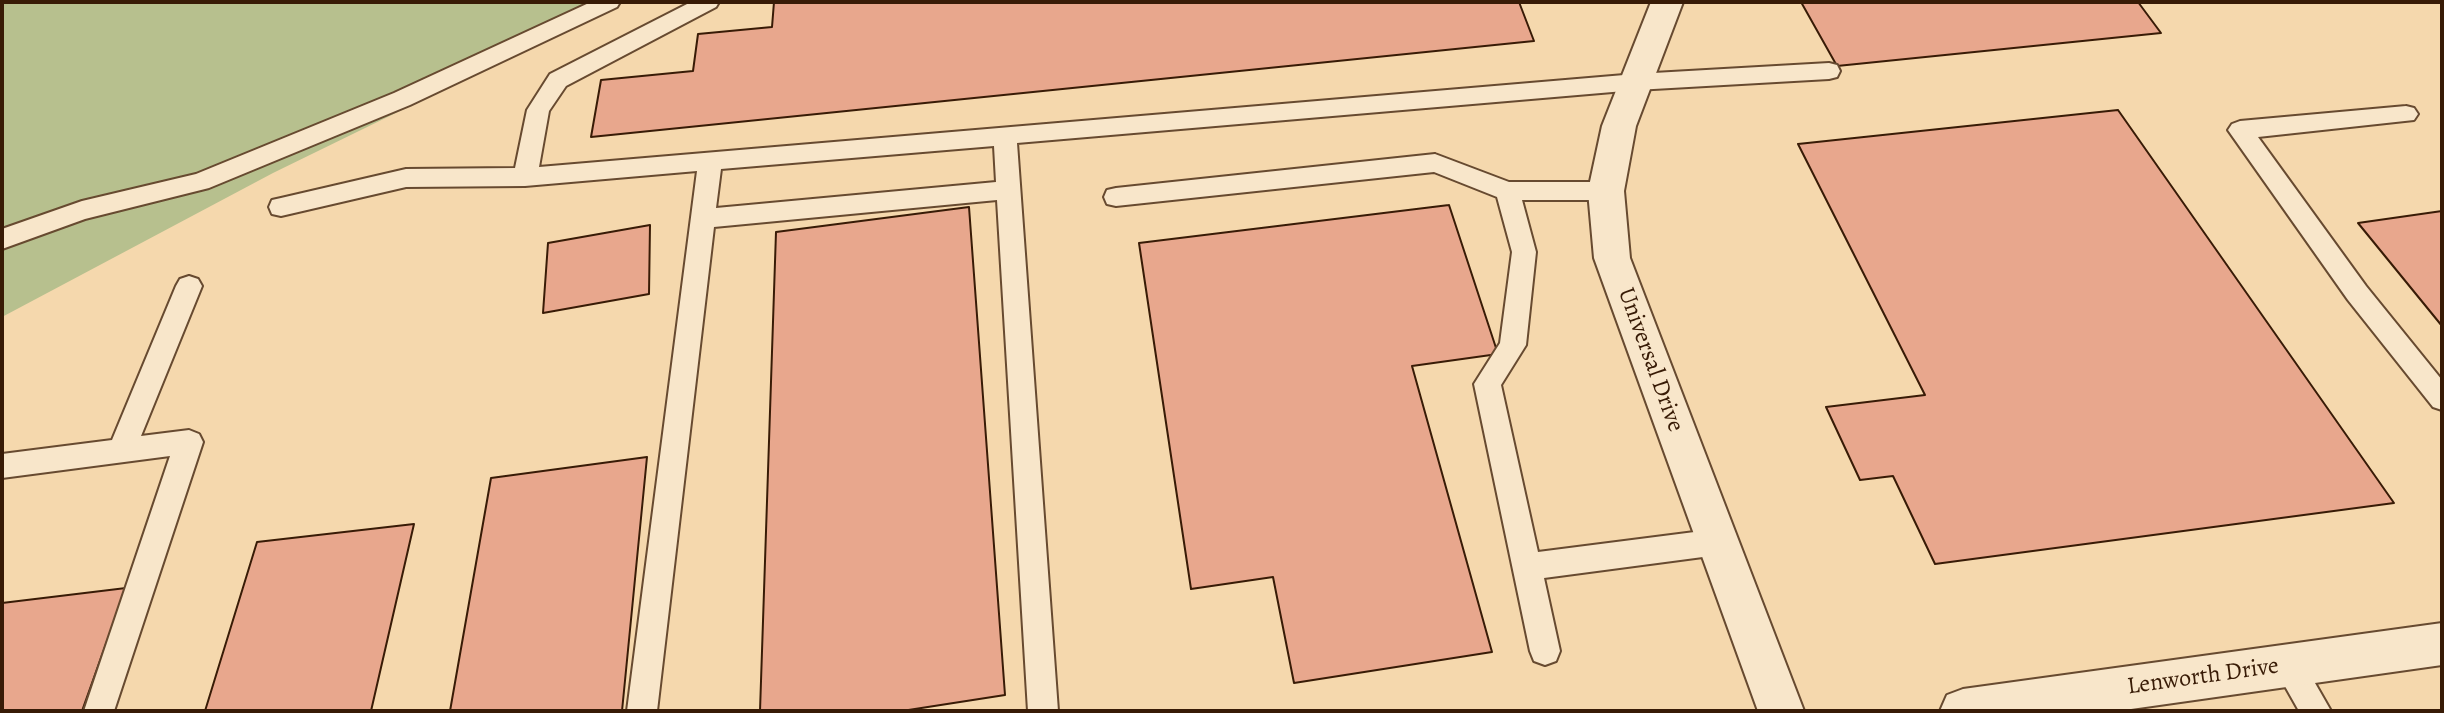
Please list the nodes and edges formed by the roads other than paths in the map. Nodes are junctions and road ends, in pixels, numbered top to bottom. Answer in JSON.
{"nodes":[{"id":1,"x":609,"y":2,"type":"edge"},
{"id":2,"x":708,"y":2,"type":"edge"},
{"id":3,"x":1667,"y":2,"type":"edge"},
{"id":4,"x":1829,"y":71,"type":"dead end"},
{"id":5,"x":1636,"y":82,"type":"junction"},
{"id":6,"x":2406,"y":114,"type":"dead end"},
{"id":7,"x":1005,"y":136,"type":"junction"},
{"id":8,"x":710,"y":161,"type":"junction"},
{"id":9,"x":525,"y":177,"type":"junction"},
{"id":10,"x":1009,"y":190,"type":"junction"},
{"id":11,"x":1507,"y":191,"type":"junction"},
{"id":12,"x":1606,"y":191,"type":"junction"},
{"id":13,"x":1116,"y":197,"type":"dead end"},
{"id":14,"x":281,"y":207,"type":"dead end"},
{"id":15,"x":703,"y":219,"type":"junction"},
{"id":16,"x":2,"y":239,"type":"edge"},
{"id":17,"x":190,"y":286,"type":"dead end"},
{"id":18,"x":2442,"y":399,"type":"edge"},
{"id":19,"x":122,"y":450,"type":"junction"},
{"id":20,"x":2,"y":466,"type":"edge"},
{"id":21,"x":1718,"y":542,"type":"junction"},
{"id":22,"x":1527,"y":567,"type":"junction"},
{"id":23,"x":2442,"y":644,"type":"edge"},
{"id":24,"x":1545,"y":651,"type":"dead end"},
{"id":25,"x":2288,"y":665,"type":"junction"},
{"id":26,"x":99,"y":711,"type":"edge"},
{"id":27,"x":642,"y":711,"type":"edge"},
{"id":28,"x":1043,"y":711,"type":"edge"},
{"id":29,"x":1781,"y":711,"type":"edge"},
{"id":30,"x":1963,"y":711,"type":"edge"},
{"id":31,"x":2316,"y":711,"type":"edge"}],
"edges":[{"from":1,"to":16,"type":"lane"},
{"from":2,"to":9,"type":"lane"},
{"from":3,"to":5,"type":"street","name":"Universal Drive"},
{"from":4,"to":5,"type":"lane"},
{"from":5,"to":7,"type":"lane"},
{"from":5,"to":12,"type":"street","name":"Universal Drive"},
{"from":6,"to":18,"type":"lane"},
{"from":7,"to":8,"type":"lane"},
{"from":7,"to":10,"type":"lane"},
{"from":8,"to":9,"type":"lane"},
{"from":8,"to":15,"type":"lane"},
{"from":9,"to":14,"type":"lane"},
{"from":10,"to":15,"type":"lane"},
{"from":10,"to":28,"type":"lane"},
{"from":11,"to":12,"type":"lane"},
{"from":11,"to":13,"type":"lane"},
{"from":11,"to":22,"type":"lane"},
{"from":12,"to":21,"type":"street","name":"Universal Drive"},
{"from":15,"to":27,"type":"lane"},
{"from":17,"to":19,"type":"lane"},
{"from":19,"to":20,"type":"lane"},
{"from":19,"to":26,"type":"lane"},
{"from":21,"to":22,"type":"lane"},
{"from":21,"to":29,"type":"street","name":"Universal Drive"},
{"from":22,"to":24,"type":"lane"},
{"from":23,"to":25,"type":"street","name":"Lenworth Drive"},
{"from":25,"to":30,"type":"street","name":"Lenworth Drive"},
{"from":25,"to":31,"type":"lane"}]}
